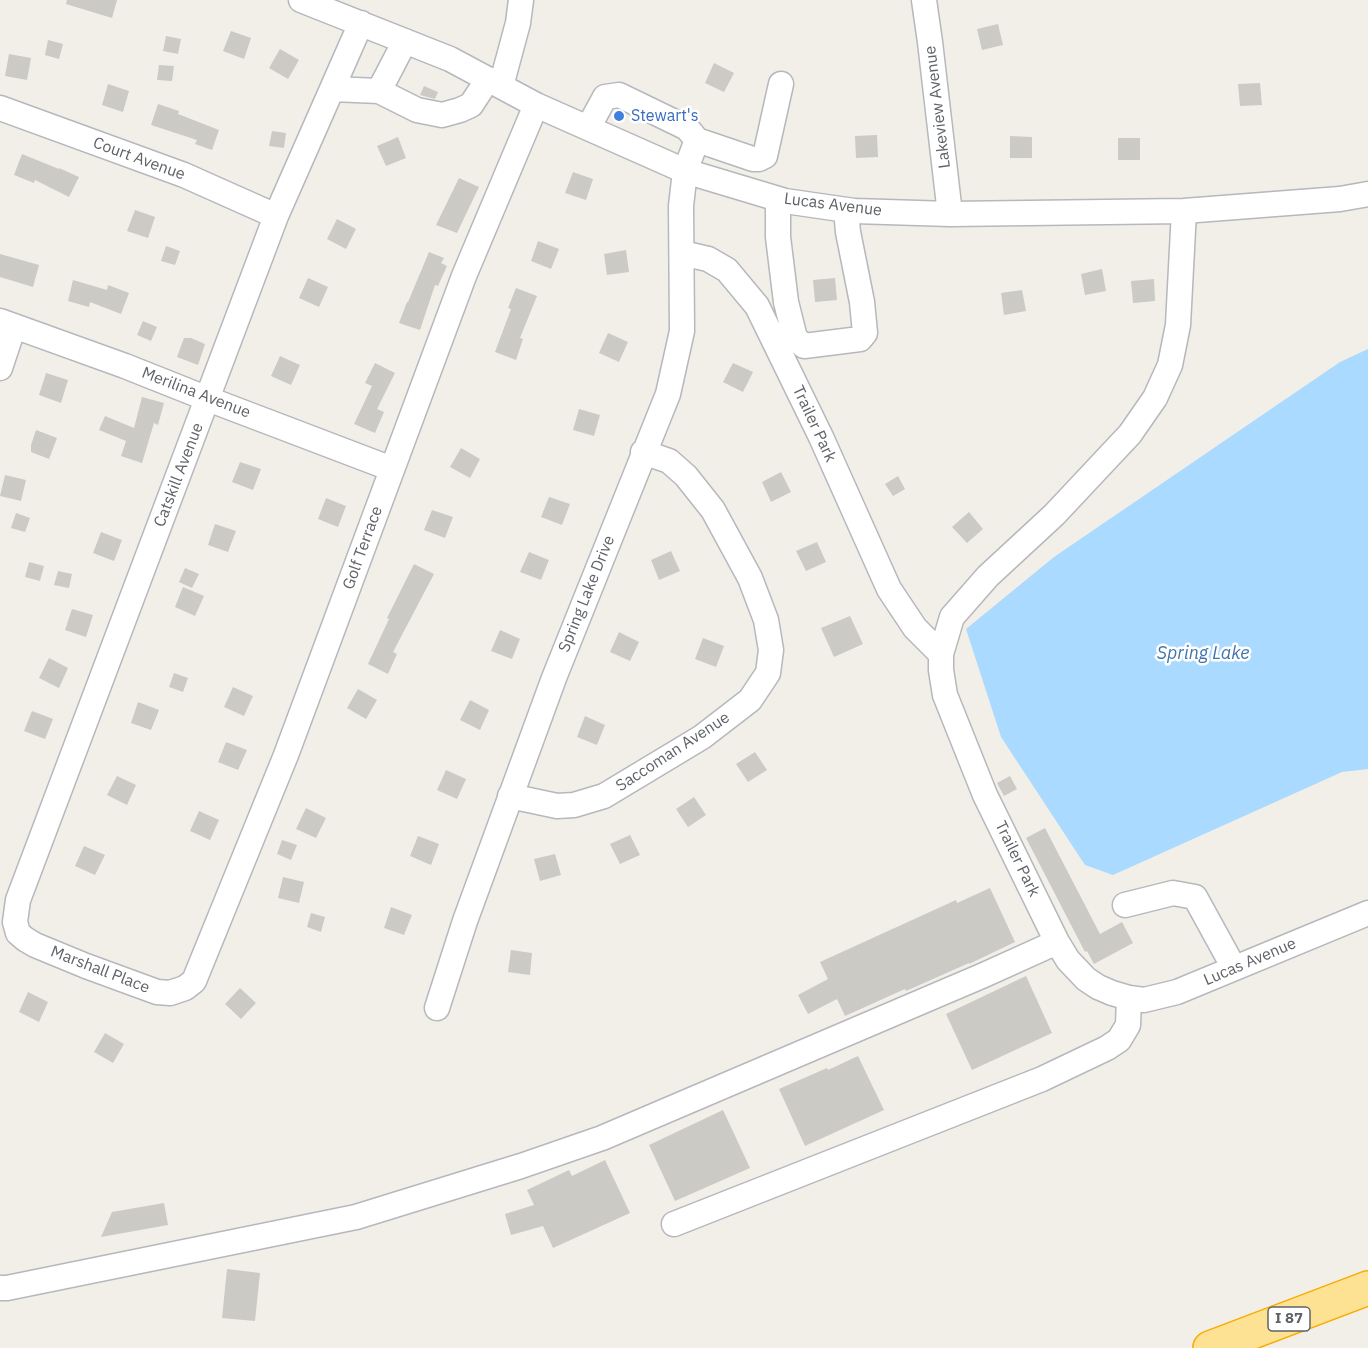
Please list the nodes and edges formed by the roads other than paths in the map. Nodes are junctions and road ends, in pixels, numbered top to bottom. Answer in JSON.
{"nodes":[{"id":1,"x":301,"y":0,"type":"edge"},
{"id":2,"x":520,"y":0,"type":"edge"},
{"id":3,"x":924,"y":0,"type":"edge"},
{"id":4,"x":334,"y":5,"type":"edge"},
{"id":5,"x":360,"y":23,"type":"junction"},
{"id":6,"x":405,"y":41,"type":"junction"},
{"id":7,"x":494,"y":83,"type":"junction"},
{"id":8,"x":781,"y":84,"type":"dead end"},
{"id":9,"x":332,"y":88,"type":"junction"},
{"id":10,"x":379,"y":91,"type":"junction"},
{"id":11,"x":536,"y":105,"type":"junction"},
{"id":12,"x":0,"y":108,"type":"edge"},
{"id":13,"x":588,"y":128,"type":"junction"},
{"id":14,"x":697,"y":140,"type":"junction"},
{"id":15,"x":685,"y":171,"type":"junction"},
{"id":16,"x":1368,"y":194,"type":"edge"},
{"id":17,"x":778,"y":199,"type":"junction"},
{"id":18,"x":846,"y":210,"type":"junction"},
{"id":19,"x":1184,"y":211,"type":"junction"},
{"id":20,"x":950,"y":214,"type":"junction"},
{"id":21,"x":276,"y":216,"type":"junction"},
{"id":22,"x":682,"y":253,"type":"junction"},
{"id":23,"x":7,"y":324,"type":"edge"},
{"id":24,"x":0,"y":368,"type":"edge"},
{"id":25,"x":208,"y":399,"type":"junction"},
{"id":26,"x":643,"y":452,"type":"junction"},
{"id":27,"x":392,"y":469,"type":"junction"},
{"id":28,"x":941,"y":654,"type":"junction"},
{"id":29,"x":510,"y":796,"type":"junction"},
{"id":30,"x":1125,"y":905,"type":"dead end"},
{"id":31,"x":1368,"y":913,"type":"edge"},
{"id":32,"x":18,"y":933,"type":"joint"},
{"id":33,"x":1057,"y":942,"type":"junction"},
{"id":34,"x":1234,"y":969,"type":"junction"},
{"id":35,"x":185,"y":988,"type":"joint"},
{"id":36,"x":1130,"y":998,"type":"junction"},
{"id":37,"x":437,"y":1008,"type":"dead end"},
{"id":38,"x":674,"y":1224,"type":"dead end"},
{"id":39,"x":0,"y":1288,"type":"edge"},
{"id":40,"x":1368,"y":1288,"type":"edge"},
{"id":41,"x":1209,"y":1348,"type":"edge"}],
"edges":[{"from":1,"to":4,"type":"street","name":"Lucas Avenue"},
{"from":2,"to":7,"type":"street"},
{"from":3,"to":20,"type":"street","name":"Lakeview Avenue"},
{"from":4,"to":5,"type":"street","name":"Lucas Avenue"},
{"from":5,"to":6,"type":"street","name":"Lucas Avenue"},
{"from":5,"to":9,"type":"street","name":"Catskill Avenue"},
{"from":6,"to":7,"type":"street","name":"Lucas Avenue"},
{"from":6,"to":10,"type":"street"},
{"from":7,"to":10,"type":"street"},
{"from":7,"to":11,"type":"street","name":"Lucas Avenue"},
{"from":8,"to":14,"type":"street"},
{"from":9,"to":10,"type":"street"},
{"from":9,"to":21,"type":"street","name":"Catskill Avenue"},
{"from":11,"to":13,"type":"street","name":"Lucas Avenue"},
{"from":11,"to":27,"type":"street","name":"Golf Terrace"},
{"from":12,"to":21,"type":"street","name":"Court Avenue"},
{"from":13,"to":14,"type":"street"},
{"from":13,"to":15,"type":"street","name":"Lucas Avenue"},
{"from":14,"to":15,"type":"street","name":"Spring Lake Drive"},
{"from":15,"to":17,"type":"street","name":"Lucas Avenue"},
{"from":15,"to":22,"type":"street","name":"Spring Lake Drive"},
{"from":16,"to":19,"type":"street","name":"Lucas Avenue"},
{"from":17,"to":18,"type":"street","name":"Lucas Avenue"},
{"from":17,"to":18,"type":"street"},
{"from":18,"to":20,"type":"street","name":"Lucas Avenue"},
{"from":19,"to":20,"type":"street","name":"Lucas Avenue"},
{"from":19,"to":28,"type":"street"},
{"from":21,"to":25,"type":"street","name":"Catskill Avenue"},
{"from":22,"to":26,"type":"street","name":"Spring Lake Drive"},
{"from":22,"to":28,"type":"street","name":"Trailer Park"},
{"from":23,"to":24,"type":"street"},
{"from":23,"to":25,"type":"street","name":"Merilina Avenue"},
{"from":25,"to":27,"type":"street","name":"Merilina Avenue"},
{"from":25,"to":32,"type":"street","name":"Catskill Avenue"},
{"from":26,"to":29,"type":"street","name":"Spring Lake Drive"},
{"from":26,"to":29,"type":"street","name":"Saccoman Avenue"},
{"from":27,"to":35,"type":"street","name":"Golf Terrace"},
{"from":28,"to":33,"type":"street","name":"Trailer Park"},
{"from":29,"to":37,"type":"street","name":"Spring Lake Drive"},
{"from":30,"to":34,"type":"street"},
{"from":31,"to":34,"type":"street","name":"Lucas Avenue"},
{"from":32,"to":35,"type":"street","name":"Marshall Place"},
{"from":33,"to":36,"type":"street","name":"Trailer Park"},
{"from":33,"to":39,"type":"street"},
{"from":34,"to":36,"type":"street","name":"Lucas Avenue"},
{"from":36,"to":38,"type":"street"},
{"from":40,"to":41,"type":"highway","number":"I 87"}]}
